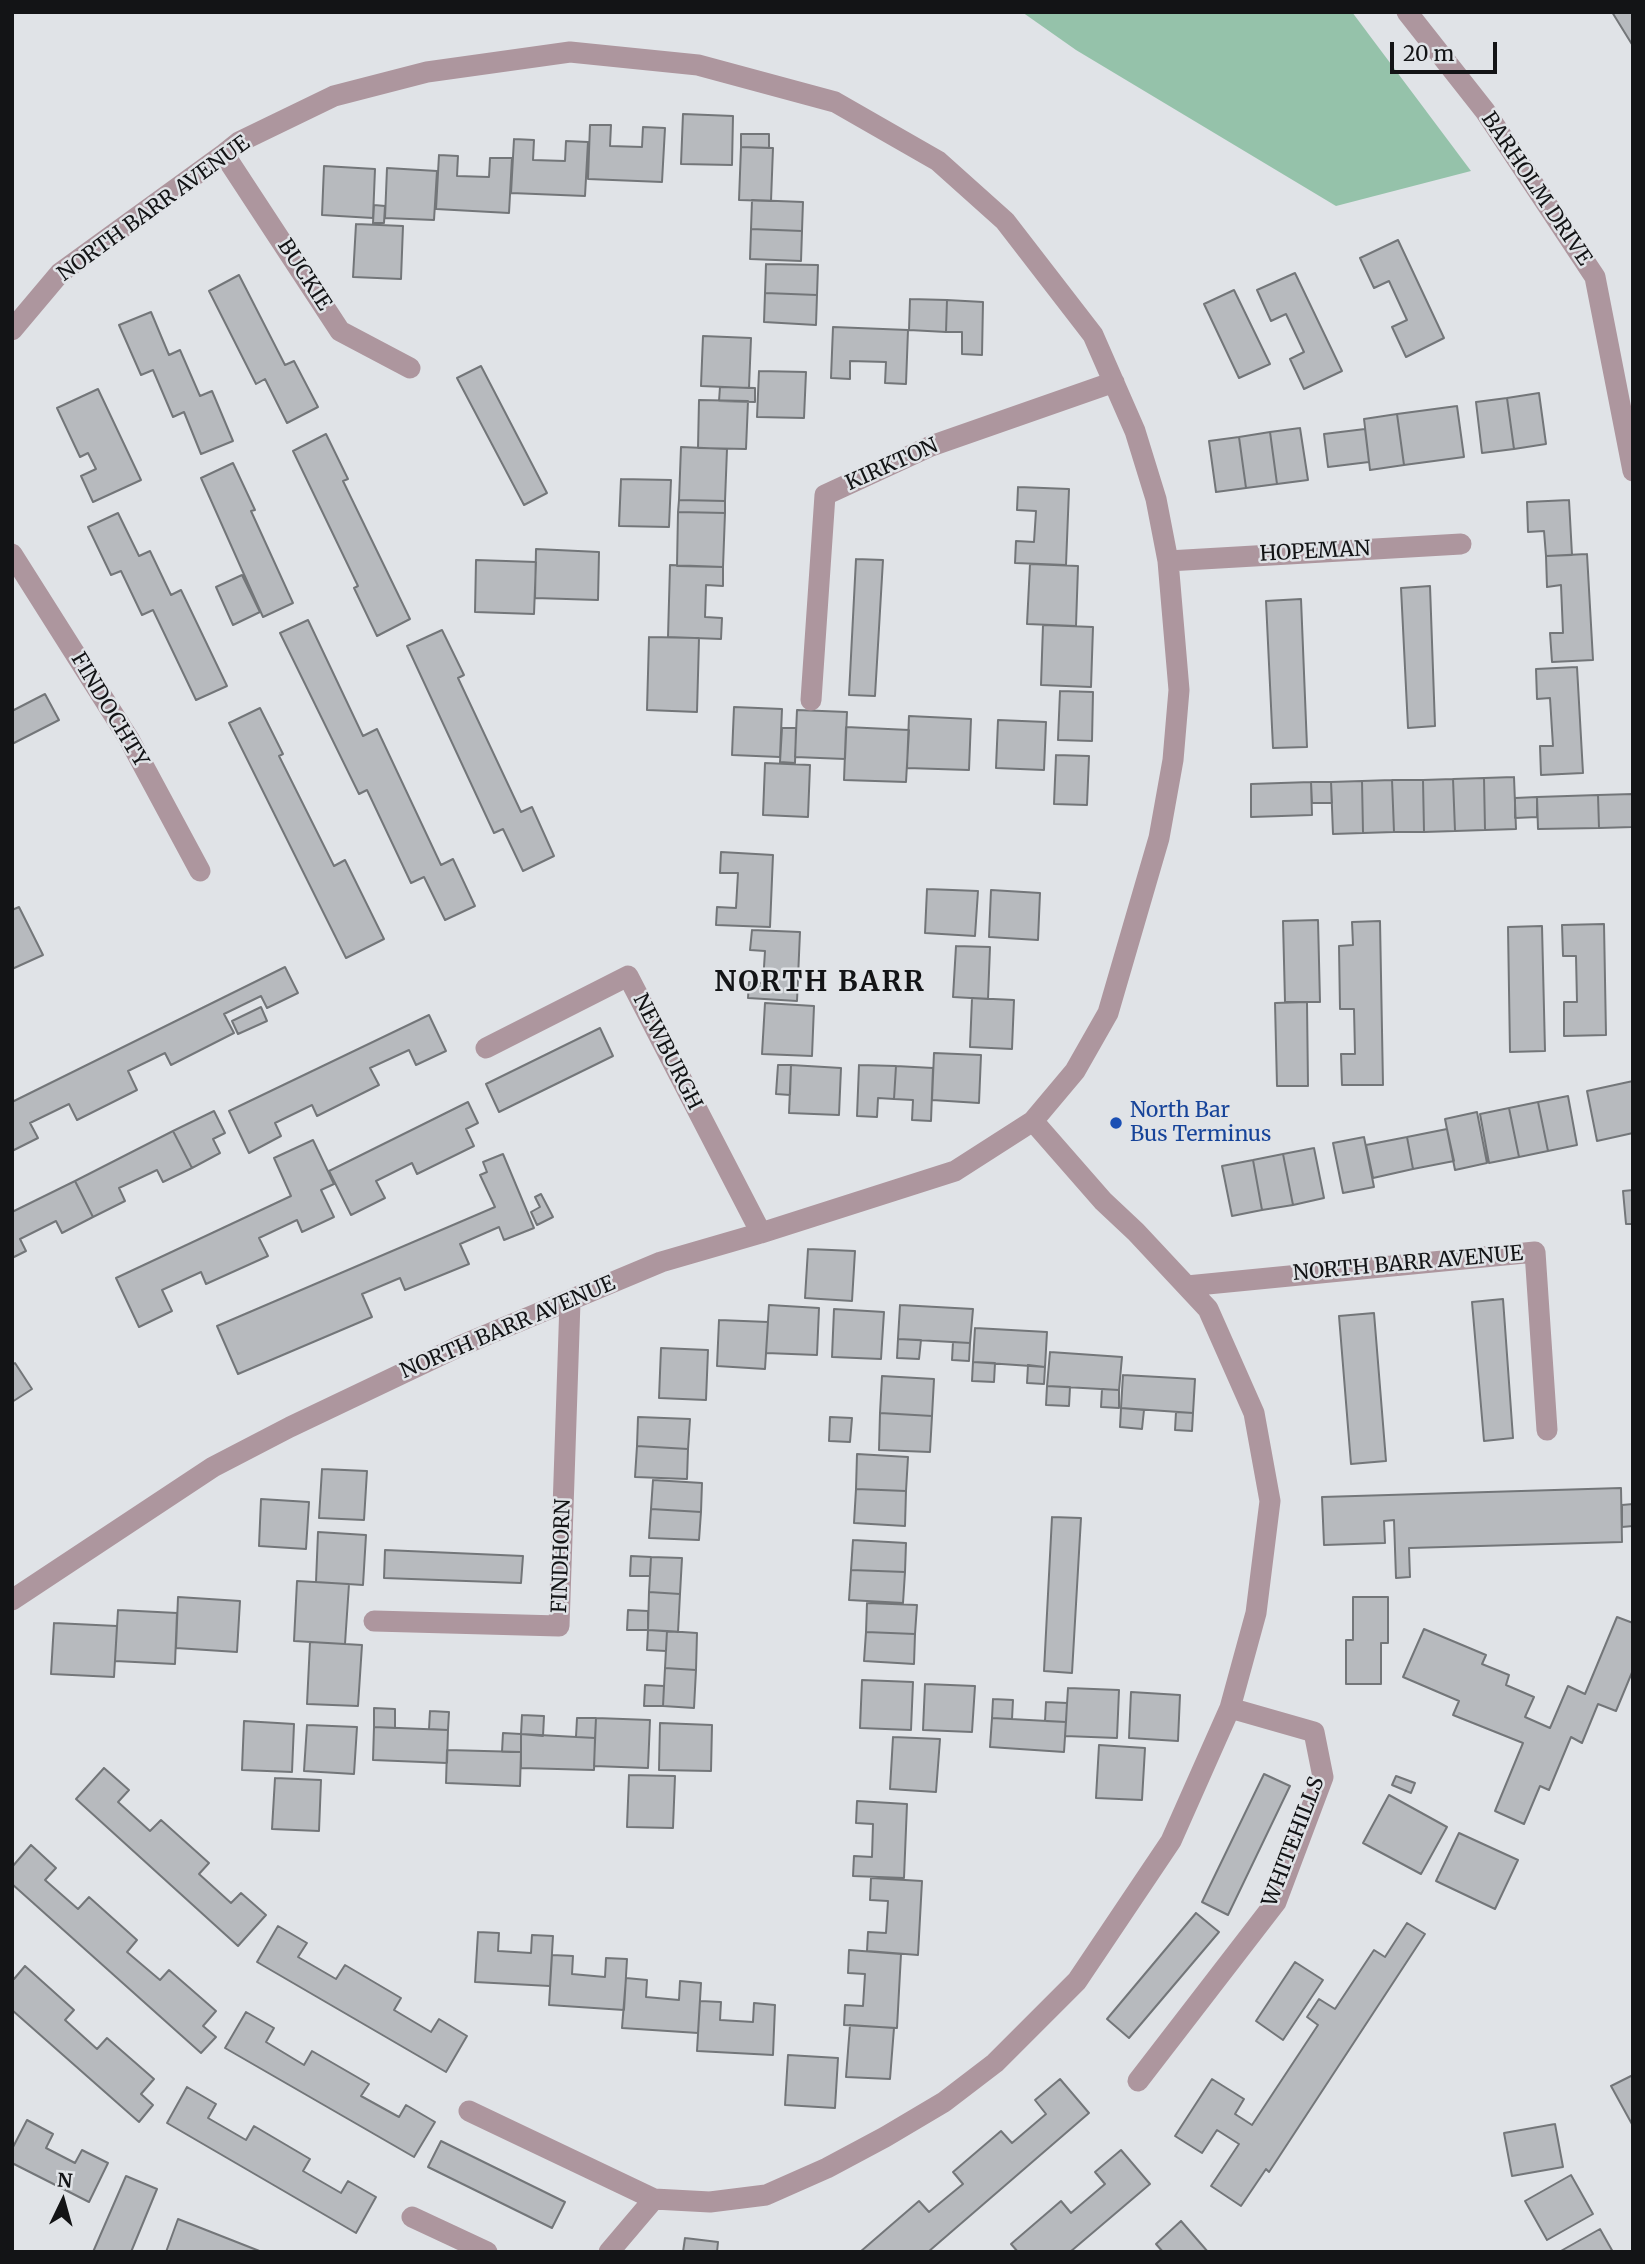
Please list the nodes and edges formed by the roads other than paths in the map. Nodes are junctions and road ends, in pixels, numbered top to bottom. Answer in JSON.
{"nodes":[{"id":1,"x":1407,"y":12,"type":"edge"},
{"id":2,"x":224,"y":154,"type":"junction"},
{"id":3,"x":12,"y":330,"type":"edge"},
{"id":4,"x":410,"y":368,"type":"dead end"},
{"id":5,"x":1114,"y":382,"type":"junction"},
{"id":6,"x":1633,"y":471,"type":"edge"},
{"id":7,"x":1461,"y":544,"type":"dead end"},
{"id":8,"x":12,"y":554,"type":"edge"},
{"id":9,"x":1168,"y":561,"type":"junction"},
{"id":10,"x":811,"y":700,"type":"dead end"},
{"id":11,"x":200,"y":871,"type":"dead end"},
{"id":12,"x":486,"y":1048,"type":"dead end"},
{"id":13,"x":1032,"y":1121,"type":"junction"},
{"id":14,"x":761,"y":1233,"type":"junction"},
{"id":15,"x":1186,"y":1286,"type":"junction"},
{"id":16,"x":570,"y":1302,"type":"junction"},
{"id":17,"x":1547,"y":1430,"type":"dead end"},
{"id":18,"x":12,"y":1600,"type":"edge"},
{"id":19,"x":374,"y":1621,"type":"dead end"},
{"id":20,"x":1230,"y":1708,"type":"junction"},
{"id":21,"x":1139,"y":2081,"type":"dead end"},
{"id":22,"x":469,"y":2111,"type":"dead end"},
{"id":23,"x":654,"y":2199,"type":"junction"},
{"id":24,"x":412,"y":2217,"type":"dead end"},
{"id":25,"x":487,"y":2252,"type":"edge"},
{"id":26,"x":609,"y":2252,"type":"edge"}],
"edges":[{"from":1,"to":6,"type":"street","name":"BARHOLM DRIVE"},
{"from":2,"to":3,"type":"street","name":"NORTH BARR AVENUE"},
{"from":2,"to":4,"type":"street","name":"BUCKIE"},
{"from":2,"to":5,"type":"street","name":"NORTH BARR AVENUE"},
{"from":5,"to":9,"type":"street","name":"NORTH BARR AVENUE"},
{"from":5,"to":10,"type":"street","name":"KIRKTON"},
{"from":7,"to":9,"type":"street","name":"HOPEMAN"},
{"from":8,"to":11,"type":"street","name":"FINDOCHTY"},
{"from":9,"to":13,"type":"street","name":"NORTH BARR AVENUE"},
{"from":12,"to":14,"type":"street","name":"NEWBURGH"},
{"from":13,"to":14,"type":"street","name":"NORTH BARR AVENUE"},
{"from":13,"to":15,"type":"street"},
{"from":14,"to":16,"type":"street","name":"NORTH BARR AVENUE"},
{"from":15,"to":17,"type":"street","name":"NORTH BARR AVENUE"},
{"from":15,"to":20,"type":"street"},
{"from":16,"to":18,"type":"street","name":"NORTH BARR AVENUE"},
{"from":16,"to":19,"type":"street","name":"FINDHORN"},
{"from":20,"to":21,"type":"street","name":"WHITEHILLS"},
{"from":20,"to":23,"type":"street"},
{"from":22,"to":23,"type":"street"},
{"from":23,"to":26,"type":"street"},
{"from":24,"to":25,"type":"street"}]}
